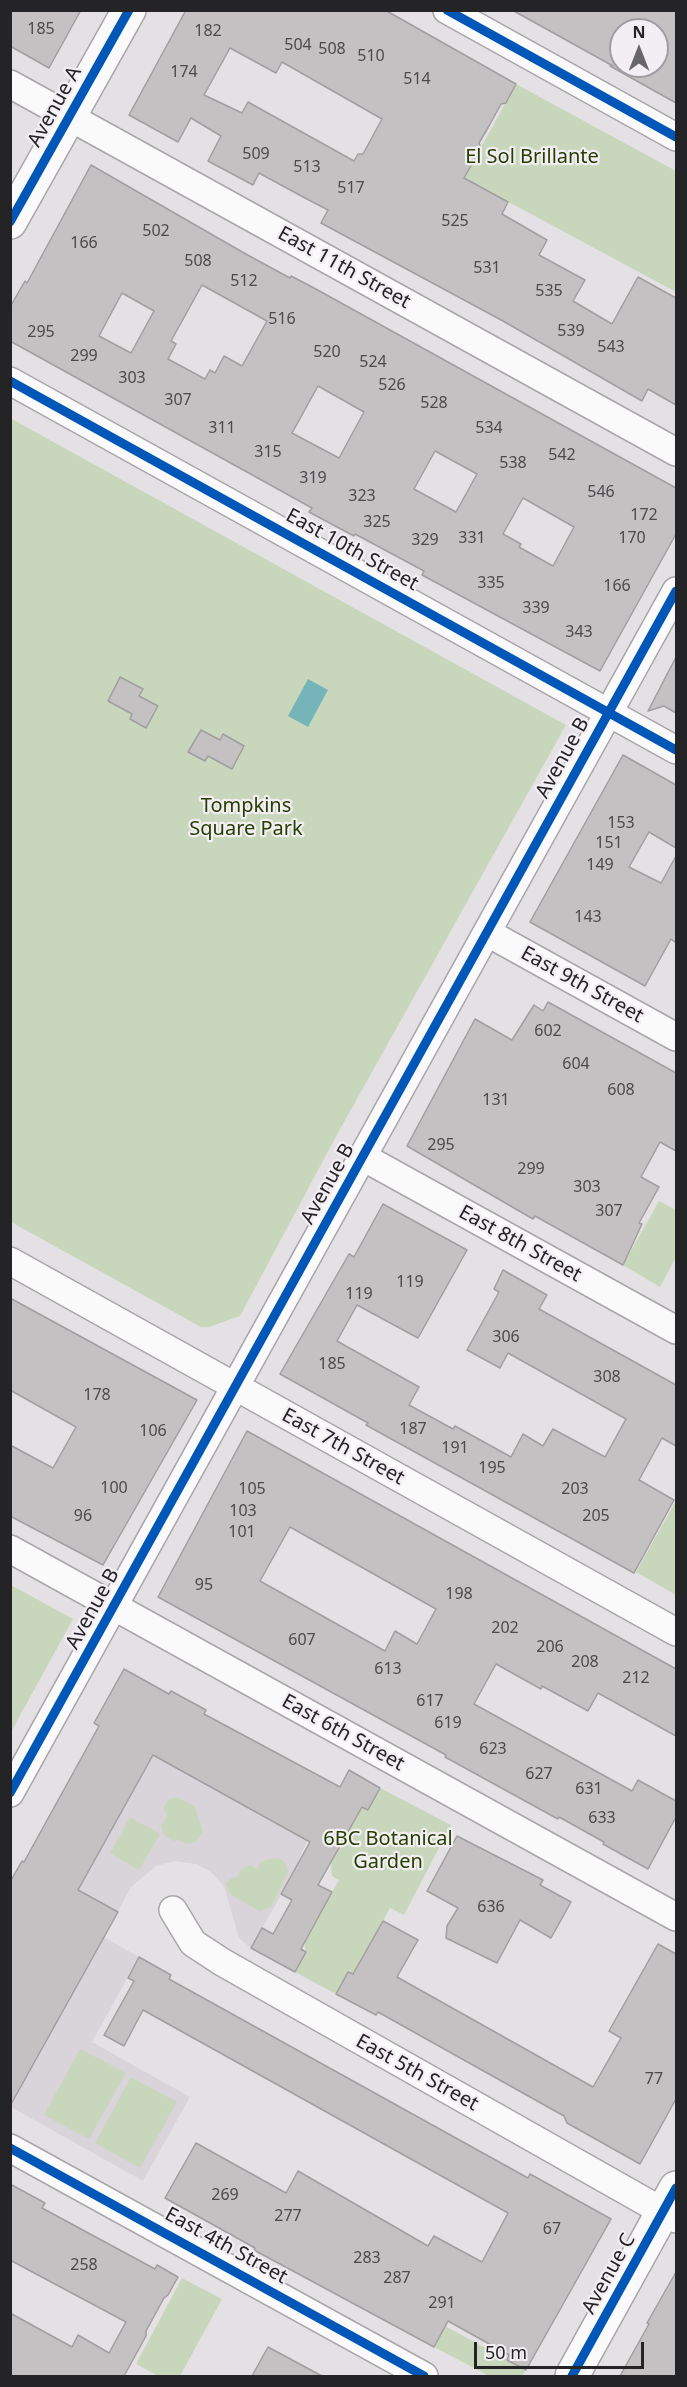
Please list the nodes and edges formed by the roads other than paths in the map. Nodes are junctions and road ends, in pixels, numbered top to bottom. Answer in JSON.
{"nodes":[{"id":1,"x":129,"y":10,"type":"edge"},
{"id":2,"x":447,"y":10,"type":"edge"},
{"id":3,"x":10,"y":84,"type":"edge"},
{"id":4,"x":70,"y":117,"type":"junction"},
{"id":5,"x":676,"y":137,"type":"edge"},
{"id":6,"x":10,"y":222,"type":"edge"},
{"id":7,"x":10,"y":381,"type":"edge"},
{"id":8,"x":676,"y":452,"type":"edge"},
{"id":9,"x":676,"y":591,"type":"edge"},
{"id":10,"x":609,"y":713,"type":"junction"},
{"id":11,"x":676,"y":750,"type":"edge"},
{"id":12,"x":488,"y":933,"type":"junction"},
{"id":13,"x":676,"y":1037,"type":"edge"},
{"id":14,"x":363,"y":1157,"type":"junction"},
{"id":15,"x":10,"y":1261,"type":"edge"},
{"id":16,"x":676,"y":1330,"type":"edge"},
{"id":17,"x":236,"y":1388,"type":"junction"},
{"id":18,"x":10,"y":1549,"type":"edge"},
{"id":19,"x":114,"y":1606,"type":"junction"},
{"id":20,"x":676,"y":1632,"type":"edge"},
{"id":21,"x":10,"y":1793,"type":"edge"},
{"id":22,"x":173,"y":1910,"type":"dead end"},
{"id":23,"x":676,"y":1917,"type":"edge"},
{"id":24,"x":10,"y":2148,"type":"edge"},
{"id":25,"x":672,"y":2206,"type":"edge"},
{"id":26,"x":424,"y":2376,"type":"edge"},
{"id":27,"x":572,"y":2376,"type":"edge"}],
"edges":[{"from":1,"to":4,"type":"main road","name":"Avenue A"},
{"from":2,"to":5,"type":"street"},
{"from":3,"to":4,"type":"street","name":"East 11th Street"},
{"from":4,"to":6,"type":"main road","name":"Avenue A"},
{"from":4,"to":8,"type":"street","name":"East 11th Street"},
{"from":7,"to":10,"type":"street","name":"East 10th Street"},
{"from":9,"to":10,"type":"street","name":"Avenue B"},
{"from":10,"to":11,"type":"street","name":"East 10th Street"},
{"from":10,"to":12,"type":"street","name":"Avenue B"},
{"from":12,"to":13,"type":"street","name":"East 9th Street"},
{"from":12,"to":14,"type":"street","name":"Avenue B"},
{"from":14,"to":16,"type":"street","name":"East 8th Street"},
{"from":14,"to":17,"type":"street","name":"Avenue B"},
{"from":15,"to":17,"type":"street","name":"East 7th Street"},
{"from":17,"to":19,"type":"street","name":"Avenue B"},
{"from":17,"to":20,"type":"street","name":"East 7th Street"},
{"from":18,"to":19,"type":"street","name":"East 6th Street"},
{"from":19,"to":21,"type":"street","name":"Avenue B"},
{"from":19,"to":23,"type":"street","name":"East 6th Street"},
{"from":22,"to":25,"type":"street","name":"East 5th Street"},
{"from":24,"to":26,"type":"street","name":"East 4th Street"},
{"from":25,"to":27,"type":"main road","name":"Avenue C"}]}
